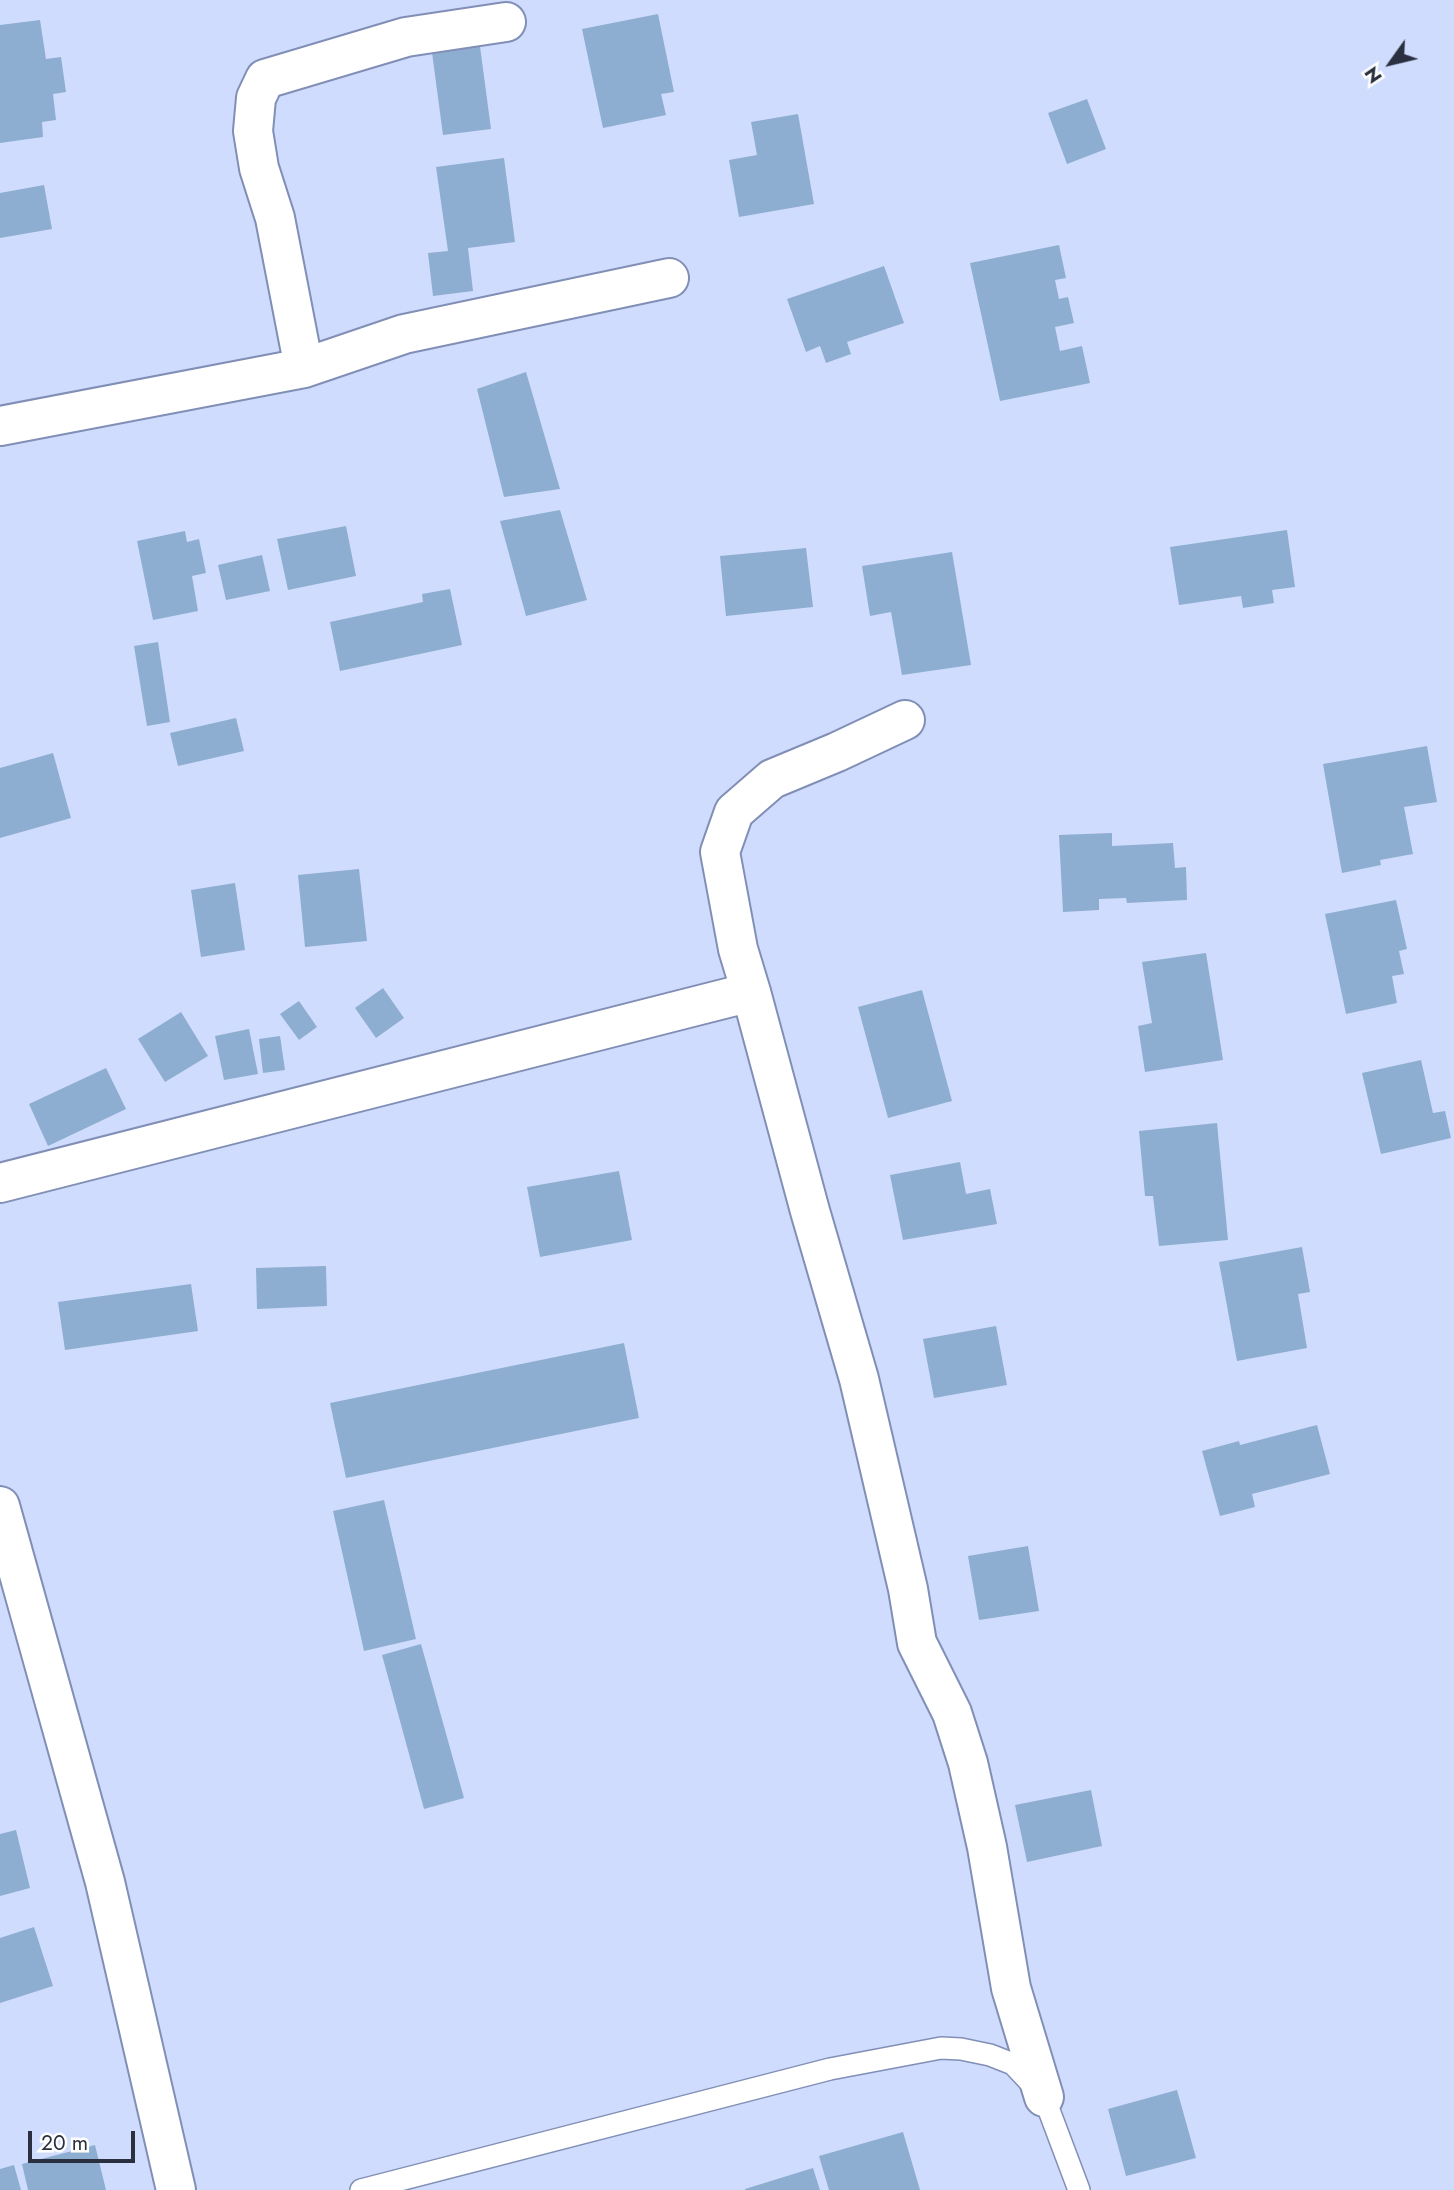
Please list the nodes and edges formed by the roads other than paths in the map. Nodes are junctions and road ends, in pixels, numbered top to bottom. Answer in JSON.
{"nodes":[{"id":1,"x":506,"y":22,"type":"dead end"},
{"id":2,"x":668,"y":278,"type":"dead end"},
{"id":3,"x":304,"y":368,"type":"junction"},
{"id":4,"x":0,"y":426,"type":"edge"},
{"id":5,"x":905,"y":720,"type":"dead end"},
{"id":6,"x":751,"y":992,"type":"junction"},
{"id":7,"x":0,"y":1183,"type":"edge"},
{"id":8,"x":0,"y":1506,"type":"edge"},
{"id":9,"x":1044,"y":2097,"type":"junction"},
{"id":10,"x":176,"y":2190,"type":"edge"},
{"id":11,"x":362,"y":2190,"type":"edge"},
{"id":12,"x":1079,"y":2190,"type":"edge"}],
"edges":[{"from":1,"to":3,"type":"street"},
{"from":2,"to":3,"type":"street"},
{"from":3,"to":4,"type":"street"},
{"from":5,"to":6,"type":"street"},
{"from":6,"to":7,"type":"street"},
{"from":6,"to":9,"type":"street"},
{"from":8,"to":10,"type":"street"},
{"from":9,"to":11,"type":"lane"},
{"from":9,"to":12,"type":"lane"}]}
